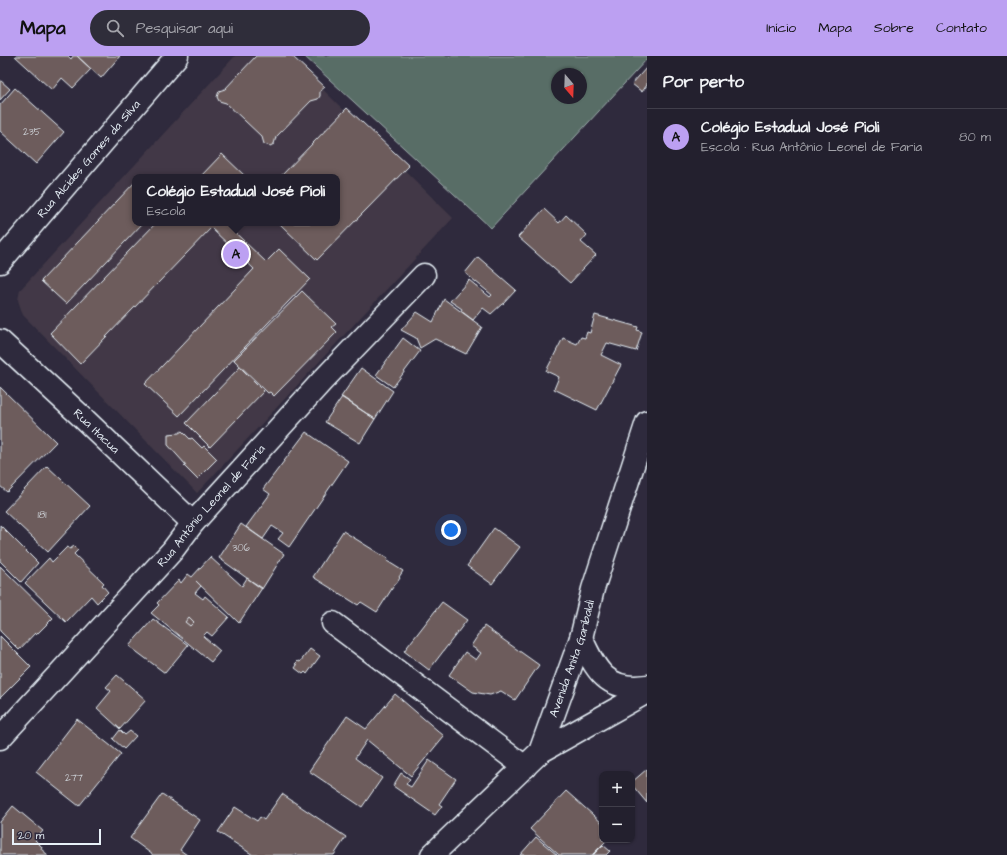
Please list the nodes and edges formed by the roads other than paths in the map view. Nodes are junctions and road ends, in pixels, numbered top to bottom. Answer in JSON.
{"nodes":[{"id":1,"x":177,"y":56,"type":"edge"},
{"id":2,"x":0,"y":262,"type":"edge"},
{"id":3,"x":424,"y":275,"type":"dead end"},
{"id":4,"x":0,"y":341,"type":"edge"},
{"id":5,"x":647,"y":422,"type":"edge"},
{"id":6,"x":193,"y":523,"type":"junction"},
{"id":7,"x":333,"y":623,"type":"dead end"},
{"id":8,"x":581,"y":638,"type":"junction"},
{"id":9,"x":647,"y":686,"type":"edge"},
{"id":10,"x":647,"y":692,"type":"edge"},
{"id":11,"x":0,"y":738,"type":"edge"},
{"id":12,"x":532,"y":760,"type":"junction"},
{"id":13,"x":432,"y":855,"type":"edge"}],
"edges":[{"from":1,"to":2,"type":"street","name":"Rua Alcides Gomes da Silva"},
{"from":3,"to":6,"type":"street","name":"Rua Antônio Leonel de Faria"},
{"from":4,"to":6,"type":"street","name":"Rua Itacua"},
{"from":5,"to":8,"type":"street","name":"Avenida Anita Garibaldi"},
{"from":6,"to":11,"type":"street","name":"Rua Antônio Leonel de Faria"},
{"from":7,"to":12,"type":"street"},
{"from":8,"to":9,"type":"street"},
{"from":8,"to":12,"type":"street","name":"Avenida Anita Garibaldi"},
{"from":10,"to":12,"type":"street"},
{"from":12,"to":13,"type":"street","name":"Avenida Anita Garibaldi"}]}
